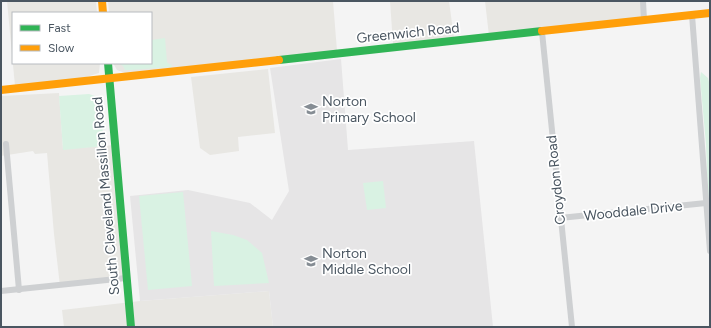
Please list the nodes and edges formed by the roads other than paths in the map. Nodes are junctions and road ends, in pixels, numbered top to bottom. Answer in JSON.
{"nodes":[{"id":1,"x":102,"y":1,"type":"edge"},
{"id":2,"x":643,"y":1,"type":"edge"},
{"id":3,"x":103,"y":12,"type":"edge"},
{"id":4,"x":710,"y":13,"type":"edge"},
{"id":5,"x":692,"y":15,"type":"junction"},
{"id":6,"x":644,"y":20,"type":"junction"},
{"id":7,"x":542,"y":32,"type":"junction"},
{"id":8,"x":108,"y":64,"type":"edge"},
{"id":9,"x":109,"y":78,"type":"junction"},
{"id":10,"x":1,"y":90,"type":"edge"},
{"id":11,"x":6,"y":144,"type":"dead end"},
{"id":12,"x":706,"y":203,"type":"junction"},
{"id":13,"x":560,"y":218,"type":"junction"},
{"id":14,"x":710,"y":251,"type":"edge"},
{"id":15,"x":126,"y":278,"type":"junction"},
{"id":16,"x":19,"y":290,"type":"junction"},
{"id":17,"x":1,"y":291,"type":"edge"},
{"id":18,"x":130,"y":327,"type":"edge"},
{"id":19,"x":572,"y":327,"type":"edge"}],
"edges":[{"from":1,"to":3,"type":"main road"},
{"from":2,"to":6,"type":"street"},
{"from":4,"to":5,"type":"main road","name":"Greenwich Road"},
{"from":5,"to":6,"type":"main road","name":"Greenwich Road"},
{"from":5,"to":12,"type":"street"},
{"from":6,"to":7,"type":"main road","name":"Greenwich Road"},
{"from":7,"to":9,"type":"main road","name":"Greenwich Road"},
{"from":7,"to":13,"type":"street","name":"Croydon Road"},
{"from":8,"to":9,"type":"main road","name":"South Cleveland Massillon Road"},
{"from":9,"to":10,"type":"main road","name":"Greenwich Road"},
{"from":9,"to":15,"type":"main road","name":"South Cleveland Massillon Road"},
{"from":11,"to":16,"type":"street"},
{"from":12,"to":13,"type":"street","name":"Wooddale Drive"},
{"from":12,"to":14,"type":"street"},
{"from":13,"to":19,"type":"street","name":"Croydon Road"},
{"from":15,"to":16,"type":"street"},
{"from":15,"to":18,"type":"main road","name":"South Cleveland Massillon Road"},
{"from":16,"to":17,"type":"street"}]}
